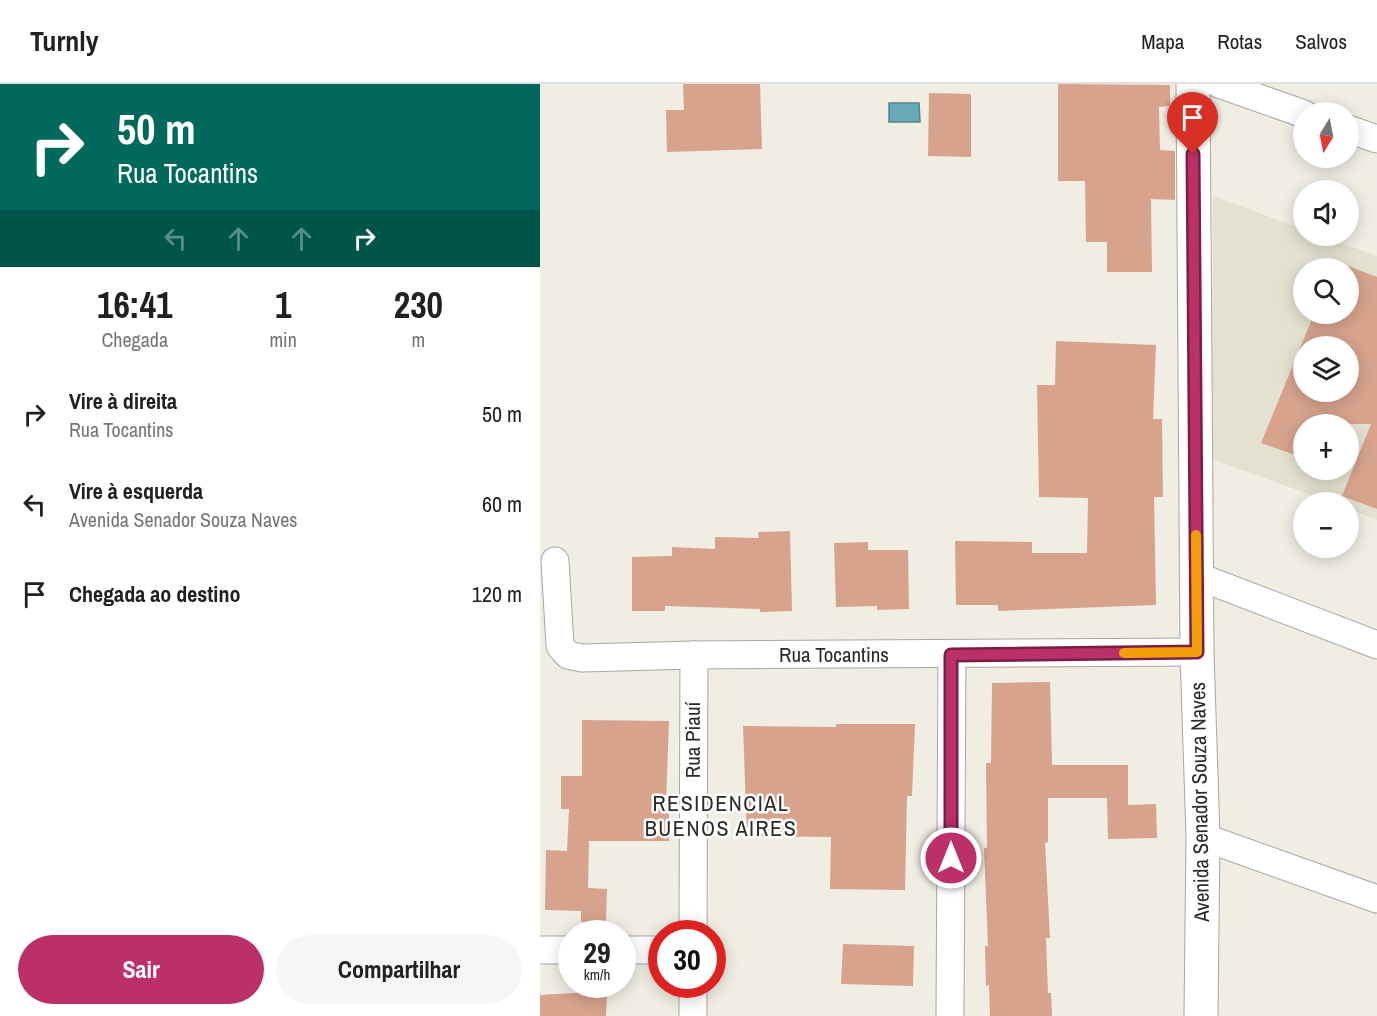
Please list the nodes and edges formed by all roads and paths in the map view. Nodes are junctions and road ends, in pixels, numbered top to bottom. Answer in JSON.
{"nodes":[{"id":1,"x":1193,"y":84,"type":"edge"},
{"id":2,"x":1219,"y":84,"type":"edge"},
{"id":3,"x":1293,"y":110,"type":"edge"},
{"id":4,"x":1359,"y":133,"type":"edge"},
{"id":5,"x":1377,"y":139,"type":"edge"},
{"id":6,"x":555,"y":561,"type":"dead end"},
{"id":7,"x":1197,"y":576,"type":"junction"},
{"id":8,"x":1377,"y":645,"type":"edge"},
{"id":9,"x":1197,"y":652,"type":"junction"},
{"id":10,"x":694,"y":655,"type":"junction"},
{"id":11,"x":951,"y":655,"type":"junction"},
{"id":12,"x":1203,"y":837,"type":"junction"},
{"id":13,"x":1377,"y":899,"type":"edge"},
{"id":14,"x":693,"y":920,"type":"edge"},
{"id":15,"x":540,"y":950,"type":"edge"},
{"id":16,"x":558,"y":950,"type":"edge"},
{"id":17,"x":693,"y":998,"type":"edge"},
{"id":18,"x":693,"y":1016,"type":"edge"},
{"id":19,"x":950,"y":1016,"type":"edge"},
{"id":20,"x":1202,"y":1016,"type":"edge"}],
"edges":[{"from":1,"to":7,"type":"street","name":"Avenida Senador Souza Naves"},
{"from":2,"to":3,"type":"street"},
{"from":4,"to":5,"type":"street"},
{"from":6,"to":10,"type":"street","name":"Rua Tocantins"},
{"from":7,"to":8,"type":"street"},
{"from":7,"to":9,"type":"street","name":"Avenida Senador Souza Naves"},
{"from":9,"to":11,"type":"street","name":"Rua Tocantins"},
{"from":9,"to":12,"type":"street","name":"Avenida Senador Souza Naves"},
{"from":10,"to":11,"type":"street","name":"Rua Tocantins"},
{"from":10,"to":14,"type":"street","name":"Rua Piauí"},
{"from":11,"to":19,"type":"street"},
{"from":12,"to":13,"type":"street"},
{"from":12,"to":20,"type":"street","name":"Avenida Senador Souza Naves"},
{"from":15,"to":16,"type":"street"},
{"from":17,"to":18,"type":"street"}]}
